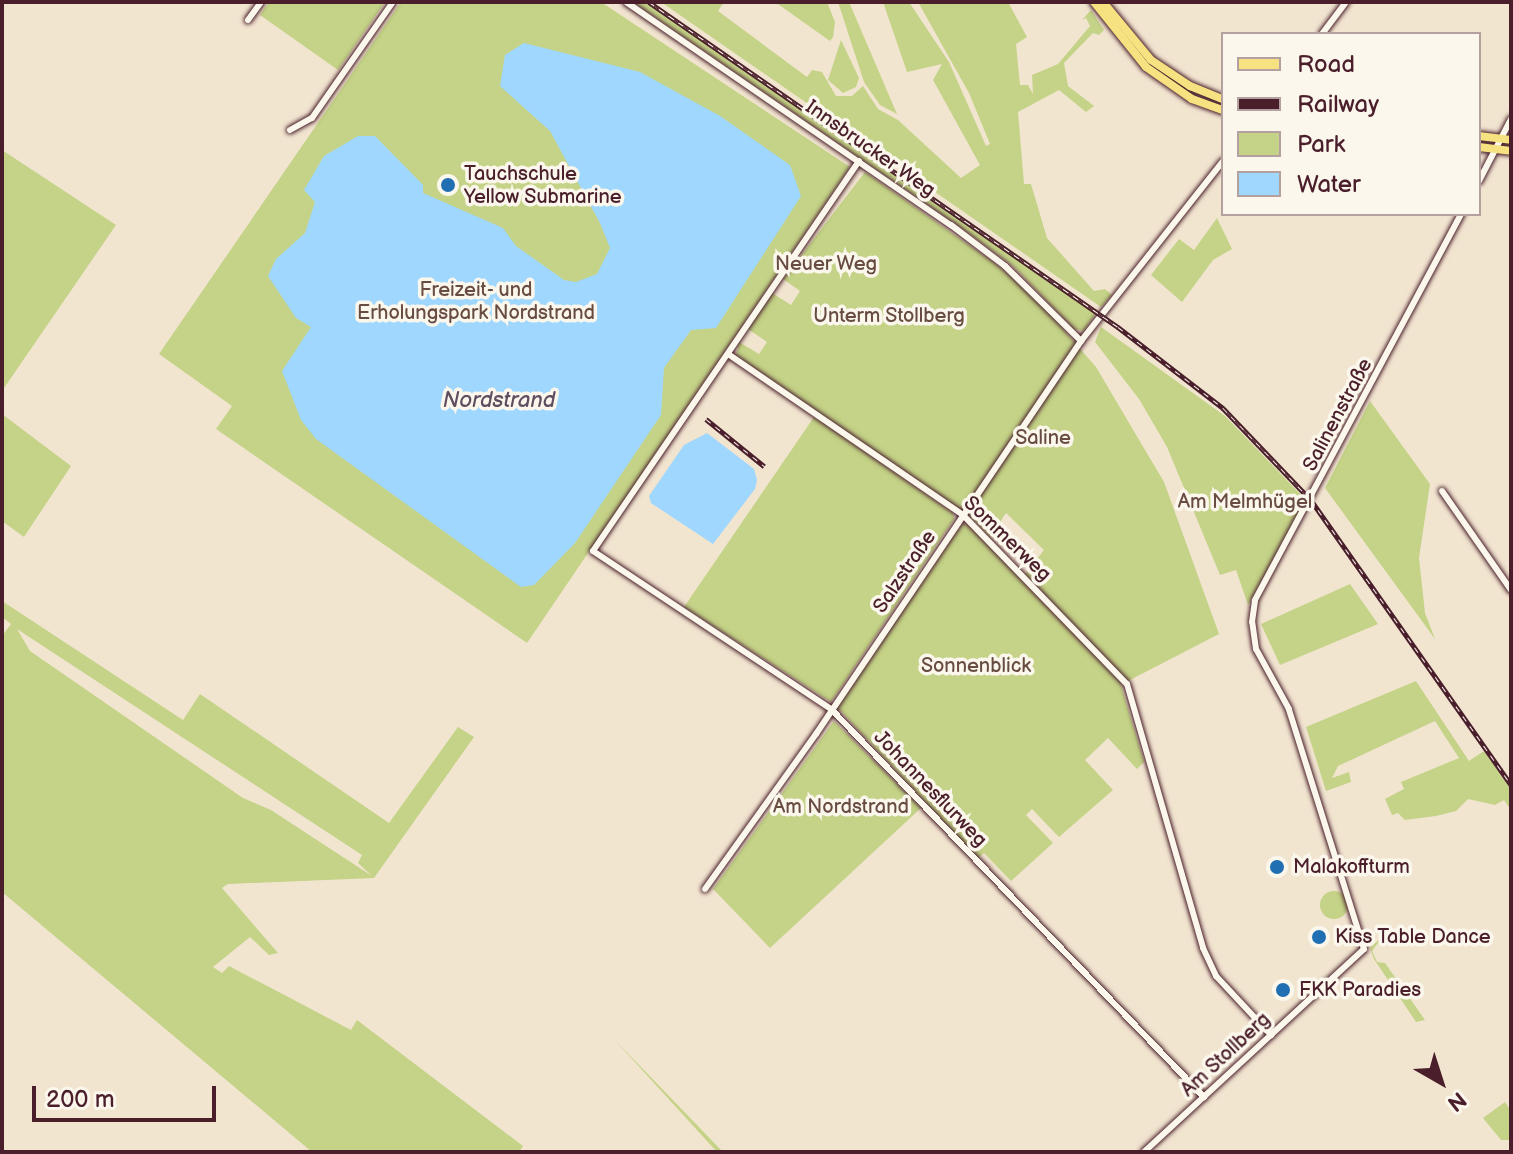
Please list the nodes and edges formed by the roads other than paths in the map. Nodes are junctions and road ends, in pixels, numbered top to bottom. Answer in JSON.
{"nodes":[{"id":1,"x":261,"y":2,"type":"edge"},
{"id":2,"x":393,"y":2,"type":"edge"},
{"id":3,"x":626,"y":2,"type":"edge"},
{"id":4,"x":1094,"y":2,"type":"edge"},
{"id":5,"x":1103,"y":2,"type":"edge"},
{"id":6,"x":1346,"y":2,"type":"edge"},
{"id":7,"x":248,"y":20,"type":"dead end"},
{"id":8,"x":1324,"y":32,"type":"edge"},
{"id":9,"x":1221,"y":98,"type":"edge"},
{"id":10,"x":1221,"y":109,"type":"edge"},
{"id":11,"x":1511,"y":119,"type":"edge"},
{"id":12,"x":290,"y":130,"type":"dead end"},
{"id":13,"x":1481,"y":136,"type":"edge"},
{"id":14,"x":1506,"y":139,"type":"edge"},
{"id":15,"x":1481,"y":147,"type":"edge"},
{"id":16,"x":1496,"y":149,"type":"junction"},
{"id":17,"x":1511,"y":151,"type":"edge"},
{"id":18,"x":859,"y":161,"type":"junction"},
{"id":19,"x":1221,"y":164,"type":"edge"},
{"id":20,"x":1481,"y":177,"type":"edge"},
{"id":21,"x":1460,"y":216,"type":"edge"},
{"id":22,"x":1081,"y":341,"type":"junction"},
{"id":23,"x":728,"y":354,"type":"junction"},
{"id":24,"x":1442,"y":491,"type":"dead end"},
{"id":25,"x":963,"y":515,"type":"junction"},
{"id":26,"x":1511,"y":590,"type":"edge"},
{"id":27,"x":832,"y":710,"type":"junction"},
{"id":28,"x":705,"y":889,"type":"dead end"},
{"id":29,"x":1364,"y":949,"type":"joint"},
{"id":30,"x":1271,"y":1035,"type":"junction"},
{"id":31,"x":1204,"y":1097,"type":"junction"},
{"id":32,"x":1144,"y":1152,"type":"edge"}],
"edges":[{"from":1,"to":7,"type":"street"},
{"from":2,"to":12,"type":"street"},
{"from":3,"to":18,"type":"street","name":"Innsbrucker Weg"},
{"from":4,"to":10,"type":"main road"},
{"from":5,"to":9,"type":"main road"},
{"from":6,"to":8,"type":"street"},
{"from":11,"to":14,"type":"street"},
{"from":13,"to":14,"type":"main road"},
{"from":14,"to":16,"type":"street"},
{"from":15,"to":16,"type":"main road"},
{"from":16,"to":17,"type":"main road"},
{"from":16,"to":20,"type":"street"},
{"from":18,"to":22,"type":"street","name":"Innsbrucker Weg"},
{"from":18,"to":23,"type":"street"},
{"from":19,"to":22,"type":"street","name":"Salzstraße"},
{"from":21,"to":29,"type":"street","name":"Salinenstraße"},
{"from":22,"to":25,"type":"street","name":"Salzstraße"},
{"from":23,"to":25,"type":"street","name":"Sommerweg"},
{"from":23,"to":27,"type":"street","name":"Johannesflurweg"},
{"from":24,"to":26,"type":"street"},
{"from":25,"to":27,"type":"street","name":"Salzstraße"},
{"from":25,"to":30,"type":"street","name":"Sommerweg"},
{"from":27,"to":28,"type":"street","name":"Salzstraße"},
{"from":27,"to":31,"type":"street","name":"Johannesflurweg"},
{"from":29,"to":30,"type":"street","name":"Am Stollberg"},
{"from":30,"to":31,"type":"street","name":"Am Stollberg"},
{"from":31,"to":32,"type":"street","name":"Am Stollberg"}]}
